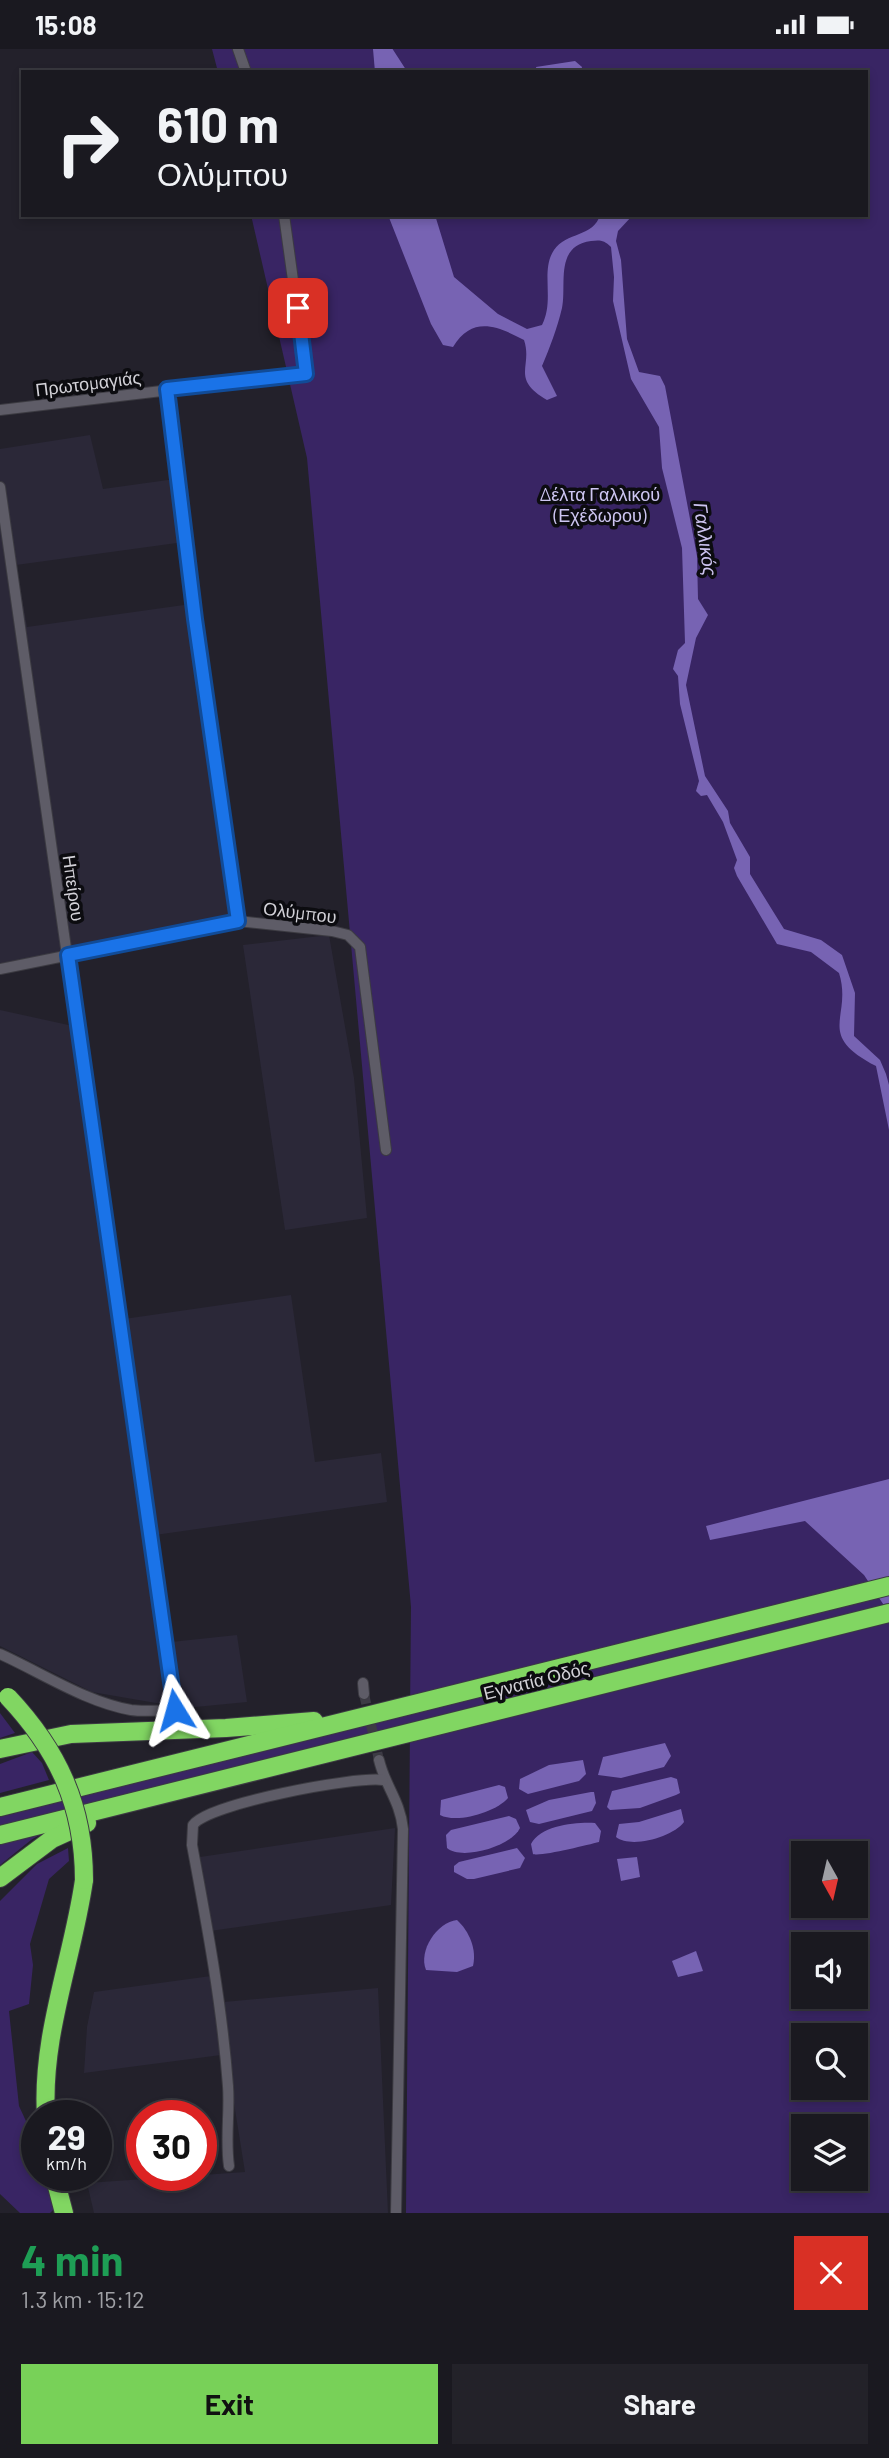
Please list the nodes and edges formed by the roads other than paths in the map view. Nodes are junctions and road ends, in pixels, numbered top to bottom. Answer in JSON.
{"nodes":[{"id":1,"x":238,"y":49,"type":"edge"},
{"id":2,"x":245,"y":70,"type":"edge"},
{"id":3,"x":284,"y":217,"type":"edge"},
{"id":4,"x":167,"y":389,"type":"junction"},
{"id":5,"x":0,"y":410,"type":"edge"},
{"id":6,"x":0,"y":487,"type":"edge"},
{"id":7,"x":238,"y":921,"type":"junction"},
{"id":8,"x":68,"y":955,"type":"junction"},
{"id":9,"x":0,"y":969,"type":"edge"},
{"id":10,"x":386,"y":1150,"type":"dead end"},
{"id":11,"x":889,"y":1586,"type":"edge"},
{"id":12,"x":889,"y":1613,"type":"edge"},
{"id":13,"x":0,"y":1654,"type":"edge"},
{"id":14,"x":363,"y":1683,"type":"dead end"},
{"id":15,"x":4,"y":1694,"type":"edge"},
{"id":16,"x":364,"y":1694,"type":"tunnel mouth"},
{"id":17,"x":349,"y":1720,"type":"junction"},
{"id":18,"x":0,"y":1749,"type":"edge"},
{"id":19,"x":379,"y":1760,"type":"tunnel mouth"},
{"id":20,"x":383,"y":1780,"type":"junction"},
{"id":21,"x":193,"y":1787,"type":"junction"},
{"id":22,"x":0,"y":1807,"type":"edge"},
{"id":23,"x":0,"y":1835,"type":"edge"},
{"id":24,"x":0,"y":1878,"type":"edge"},
{"id":25,"x":46,"y":2100,"type":"edge"},
{"id":26,"x":229,"y":2167,"type":"dead end"},
{"id":27,"x":58,"y":2191,"type":"edge"},
{"id":28,"x":64,"y":2213,"type":"edge"},
{"id":29,"x":396,"y":2213,"type":"edge"}],
"edges":[{"from":1,"to":2,"type":"street"},
{"from":3,"to":4,"type":"street","name":"Πρωτομαγιάς"},
{"from":4,"to":5,"type":"street","name":"Πρωτομαγιάς"},
{"from":4,"to":7,"type":"street"},
{"from":6,"to":8,"type":"street","name":"Ηπείρου"},
{"from":7,"to":8,"type":"street","name":"Ολύμπου"},
{"from":7,"to":10,"type":"street","name":"Ολύμπου"},
{"from":8,"to":9,"type":"street","name":"Ολύμπου"},
{"from":8,"to":13,"type":"street","name":"Ηπείρου"},
{"from":11,"to":17,"type":"highway","name":"Εγνατία Οδός"},
{"from":12,"to":21,"type":"highway","name":"Εγνατία Οδός"},
{"from":14,"to":16,"type":"street"},
{"from":15,"to":25,"type":"highway","bridge":true},
{"from":17,"to":18,"type":"highway"},
{"from":17,"to":22,"type":"highway"},
{"from":19,"to":20,"type":"street"},
{"from":20,"to":26,"type":"street"},
{"from":20,"to":29,"type":"street"},
{"from":21,"to":23,"type":"highway"},
{"from":21,"to":24,"type":"highway"},
{"from":27,"to":28,"type":"highway"}]}
